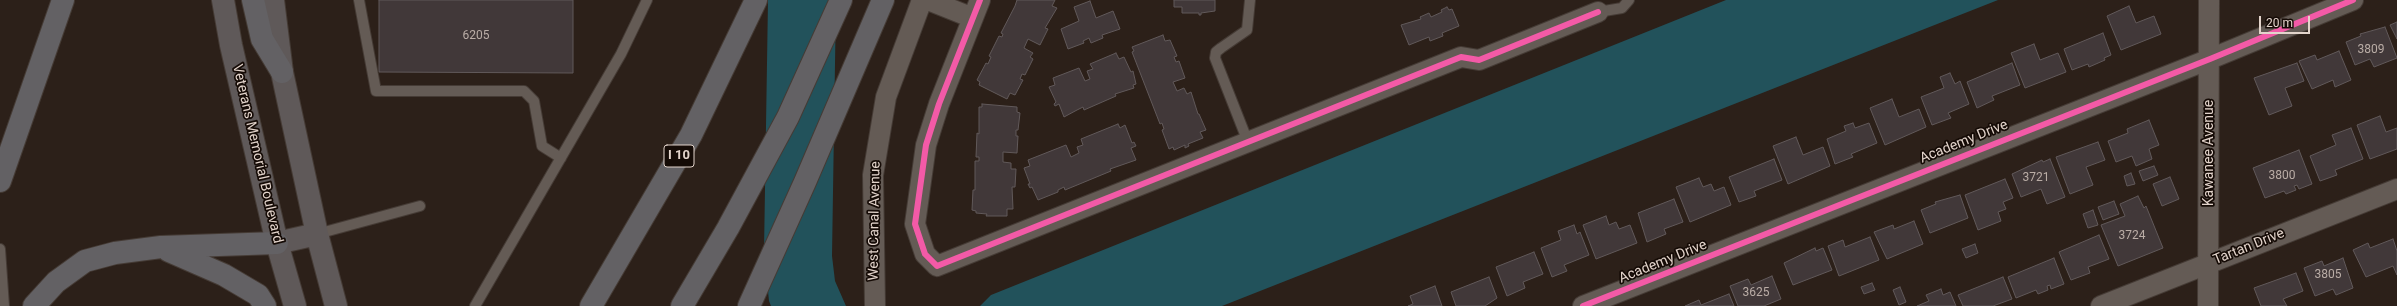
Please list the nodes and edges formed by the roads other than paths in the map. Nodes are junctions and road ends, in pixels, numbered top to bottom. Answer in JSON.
{"nodes":[{"id":1,"x":63,"y":0,"type":"edge"},
{"id":2,"x":223,"y":0,"type":"edge"},
{"id":3,"x":253,"y":0,"type":"edge"},
{"id":4,"x":273,"y":0,"type":"edge"},
{"id":5,"x":359,"y":0,"type":"edge"},
{"id":6,"x":647,"y":0,"type":"edge"},
{"id":7,"x":756,"y":0,"type":"edge"},
{"id":8,"x":841,"y":0,"type":"edge"},
{"id":9,"x":883,"y":0,"type":"edge"},
{"id":10,"x":922,"y":0,"type":"edge"},
{"id":11,"x":928,"y":0,"type":"edge"},
{"id":12,"x":1250,"y":0,"type":"edge"},
{"id":13,"x":1629,"y":0,"type":"edge"},
{"id":14,"x":2209,"y":0,"type":"edge"},
{"id":15,"x":2353,"y":0,"type":"edge"},
{"id":16,"x":977,"y":9,"type":"edge"},
{"id":17,"x":1598,"y":12,"type":"joint"},
{"id":18,"x":2210,"y":59,"type":"junction"},
{"id":19,"x":282,"y":72,"type":"junction"},
{"id":20,"x":1248,"y":142,"type":"junction"},
{"id":21,"x":561,"y":158,"type":"junction"},
{"id":22,"x":0,"y":181,"type":"edge"},
{"id":23,"x":2397,"y":189,"type":"edge"},
{"id":24,"x":420,"y":206,"type":"dead end"},
{"id":25,"x":317,"y":234,"type":"junction"},
{"id":26,"x":277,"y":243,"type":"junction"},
{"id":27,"x":161,"y":247,"type":"junction"},
{"id":28,"x":0,"y":249,"type":"edge"},
{"id":29,"x":2208,"y":263,"type":"junction"},
{"id":30,"x":4,"y":306,"type":"edge"},
{"id":31,"x":34,"y":306,"type":"edge"},
{"id":32,"x":265,"y":306,"type":"edge"},
{"id":33,"x":296,"y":306,"type":"edge"},
{"id":34,"x":336,"y":306,"type":"edge"},
{"id":35,"x":475,"y":306,"type":"edge"},
{"id":36,"x":591,"y":306,"type":"edge"},
{"id":37,"x":682,"y":306,"type":"edge"},
{"id":38,"x":750,"y":306,"type":"edge"},
{"id":39,"x":875,"y":306,"type":"edge"},
{"id":40,"x":1583,"y":306,"type":"edge"},
{"id":41,"x":2102,"y":306,"type":"edge"},
{"id":42,"x":2208,"y":306,"type":"edge"}],
"edges":[{"from":1,"to":22,"type":"highway"},
{"from":2,"to":26,"type":"main road","name":"Veterans Memorial Boulevard"},
{"from":3,"to":19,"type":"highway"},
{"from":4,"to":19,"type":"main road"},
{"from":5,"to":21,"type":"lane"},
{"from":6,"to":21,"type":"lane"},
{"from":7,"to":36,"type":"highway","number":"I 10"},
{"from":8,"to":37,"type":"highway"},
{"from":9,"to":38,"type":"highway"},
{"from":10,"to":39,"type":"street","name":"West Canal Avenue"},
{"from":11,"to":16,"type":"street"},
{"from":12,"to":20,"type":"lane"},
{"from":13,"to":17,"type":"lane"},
{"from":14,"to":18,"type":"street","name":"Kawanee Avenue"},
{"from":15,"to":18,"type":"street","name":"Academy Drive"},
{"from":16,"to":20,"type":"street"},
{"from":17,"to":20,"type":"street"},
{"from":18,"to":29,"type":"street","name":"Kawanee Avenue"},
{"from":18,"to":40,"type":"street","name":"Academy Drive"},
{"from":19,"to":25,"type":"main road"},
{"from":21,"to":35,"type":"lane"},
{"from":23,"to":29,"type":"street","name":"Tartan Drive"},
{"from":24,"to":25,"type":"lane"},
{"from":25,"to":26,"type":"main road"},
{"from":25,"to":34,"type":"main road"},
{"from":26,"to":27,"type":"highway"},
{"from":26,"to":33,"type":"main road","name":"Veterans Memorial Boulevard"},
{"from":27,"to":31,"type":"highway"},
{"from":27,"to":32,"type":"highway"},
{"from":28,"to":30,"type":"lane"},
{"from":29,"to":41,"type":"street","name":"Tartan Drive"},
{"from":29,"to":42,"type":"street","name":"Kawanee Avenue"}]}
